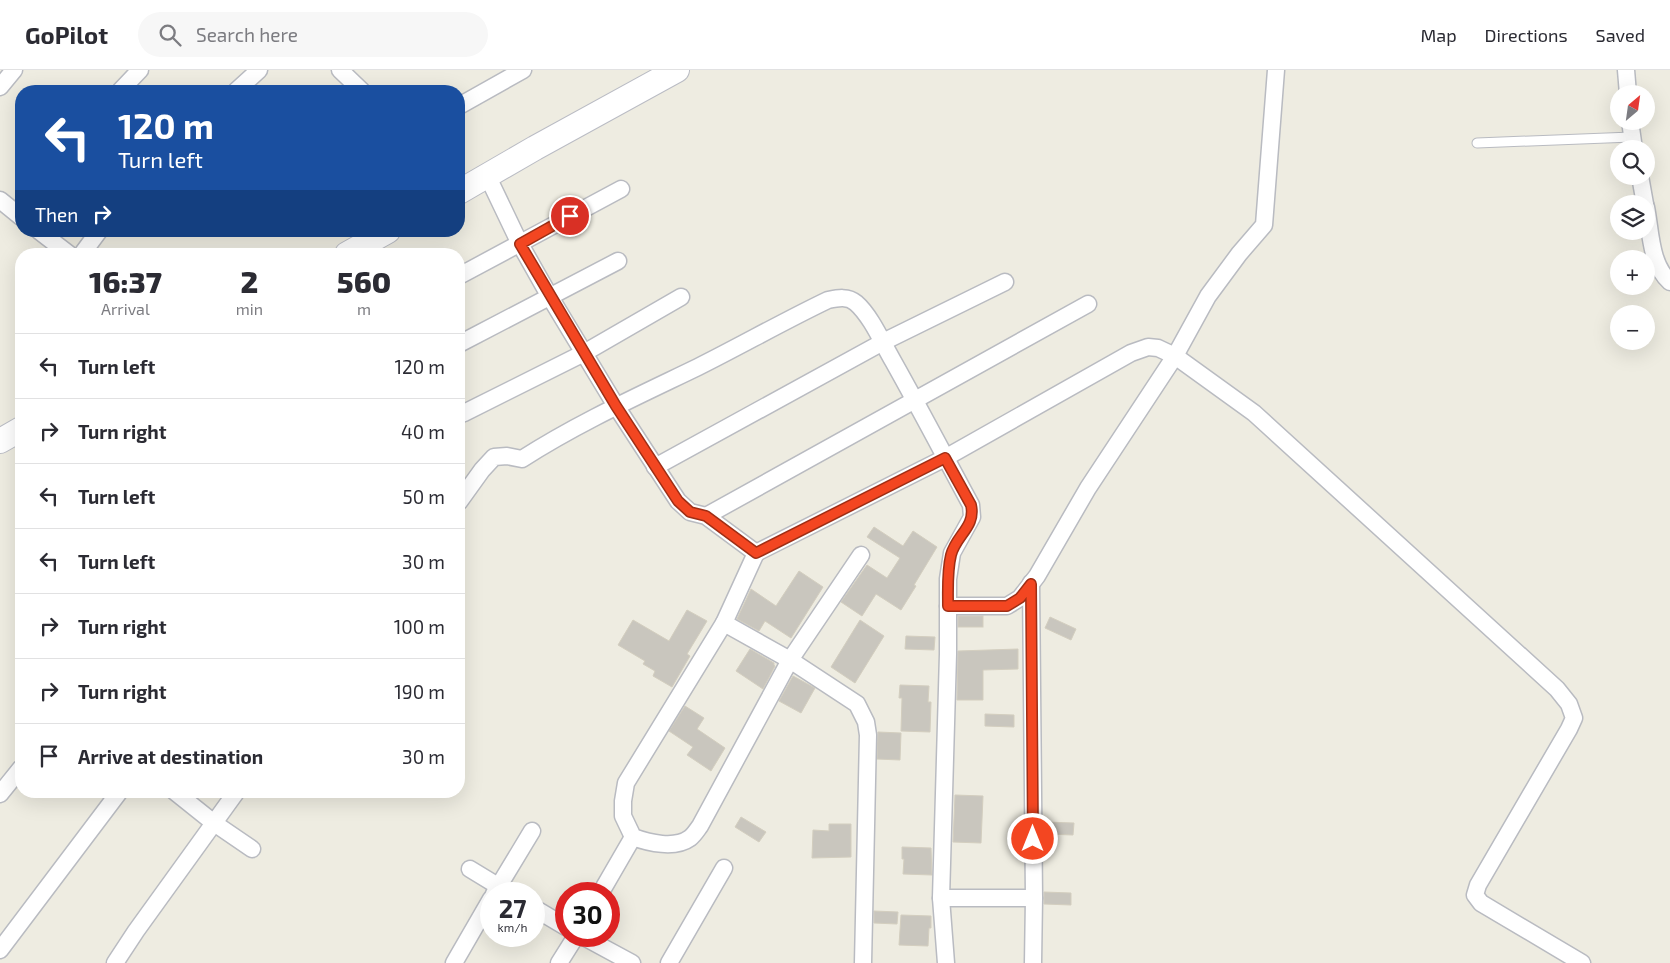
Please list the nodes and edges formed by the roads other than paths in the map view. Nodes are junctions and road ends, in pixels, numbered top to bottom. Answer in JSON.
{"nodes":[{"id":1,"x":14,"y":70,"type":"edge"},
{"id":2,"x":140,"y":70,"type":"edge"},
{"id":3,"x":259,"y":70,"type":"edge"},
{"id":4,"x":340,"y":70,"type":"edge"},
{"id":5,"x":523,"y":70,"type":"edge"},
{"id":6,"x":677,"y":70,"type":"edge"},
{"id":7,"x":1276,"y":70,"type":"edge"},
{"id":8,"x":1626,"y":70,"type":"edge"},
{"id":9,"x":126,"y":85,"type":"edge"},
{"id":10,"x":243,"y":85,"type":"edge"},
{"id":11,"x":356,"y":85,"type":"edge"},
{"id":12,"x":1627,"y":85,"type":"edge"},
{"id":13,"x":0,"y":87,"type":"edge"},
{"id":14,"x":465,"y":103,"type":"edge"},
{"id":15,"x":1632,"y":136,"type":"edge"},
{"id":16,"x":1477,"y":143,"type":"dead end"},
{"id":17,"x":487,"y":175,"type":"junction"},
{"id":18,"x":465,"y":188,"type":"edge"},
{"id":19,"x":621,"y":189,"type":"dead end"},
{"id":20,"x":0,"y":200,"type":"edge"},
{"id":21,"x":15,"y":209,"type":"edge"},
{"id":22,"x":47,"y":237,"type":"edge"},
{"id":23,"x":95,"y":237,"type":"edge"},
{"id":24,"x":377,"y":237,"type":"edge"},
{"id":25,"x":1652,"y":240,"type":"edge"},
{"id":26,"x":520,"y":244,"type":"junction"},
{"id":27,"x":61,"y":248,"type":"edge"},
{"id":28,"x":86,"y":248,"type":"edge"},
{"id":29,"x":358,"y":248,"type":"edge"},
{"id":30,"x":618,"y":261,"type":"dead end"},
{"id":31,"x":465,"y":273,"type":"edge"},
{"id":32,"x":1006,"y":282,"type":"dead end"},
{"id":33,"x":1670,"y":282,"type":"edge"},
{"id":34,"x":550,"y":297,"type":"junction"},
{"id":35,"x":681,"y":297,"type":"dead end"},
{"id":36,"x":1088,"y":304,"type":"dead end"},
{"id":37,"x":465,"y":341,"type":"edge"},
{"id":38,"x":883,"y":342,"type":"junction"},
{"id":39,"x":584,"y":353,"type":"junction"},
{"id":40,"x":1175,"y":356,"type":"junction"},
{"id":41,"x":914,"y":399,"type":"junction"},
{"id":42,"x":616,"y":406,"type":"junction"},
{"id":43,"x":465,"y":413,"type":"edge"},
{"id":44,"x":15,"y":433,"type":"edge"},
{"id":45,"x":0,"y":441,"type":"edge"},
{"id":46,"x":945,"y":458,"type":"junction"},
{"id":47,"x":655,"y":467,"type":"junction"},
{"id":48,"x":465,"y":494,"type":"edge"},
{"id":49,"x":706,"y":516,"type":"junction"},
{"id":50,"x":756,"y":553,"type":"junction"},
{"id":51,"x":861,"y":555,"type":"dead end"},
{"id":52,"x":1031,"y":584,"type":"junction"},
{"id":53,"x":948,"y":606,"type":"junction"},
{"id":54,"x":724,"y":623,"type":"junction"},
{"id":55,"x":790,"y":660,"type":"junction"},
{"id":56,"x":15,"y":775,"type":"edge"},
{"id":57,"x":0,"y":794,"type":"edge"},
{"id":58,"x":115,"y":798,"type":"edge"},
{"id":59,"x":183,"y":798,"type":"edge"},
{"id":60,"x":232,"y":798,"type":"edge"},
{"id":61,"x":214,"y":822,"type":"junction"},
{"id":62,"x":532,"y":830,"type":"dead end"},
{"id":63,"x":634,"y":837,"type":"junction"},
{"id":64,"x":252,"y":848,"type":"dead end"},
{"id":65,"x":724,"y":868,"type":"dead end"},
{"id":66,"x":470,"y":870,"type":"dead end"},
{"id":67,"x":485,"y":882,"type":"edge"},
{"id":68,"x":505,"y":882,"type":"edge"},
{"id":69,"x":607,"y":882,"type":"edge"},
{"id":70,"x":941,"y":898,"type":"junction"},
{"id":71,"x":1034,"y":898,"type":"junction"},
{"id":72,"x":480,"y":923,"type":"edge"},
{"id":73,"x":569,"y":947,"type":"edge"},
{"id":74,"x":602,"y":947,"type":"edge"},
{"id":75,"x":0,"y":950,"type":"edge"},
{"id":76,"x":115,"y":963,"type":"edge"},
{"id":77,"x":454,"y":963,"type":"edge"},
{"id":78,"x":560,"y":963,"type":"edge"},
{"id":79,"x":632,"y":963,"type":"edge"},
{"id":80,"x":669,"y":963,"type":"edge"},
{"id":81,"x":863,"y":963,"type":"edge"},
{"id":82,"x":946,"y":963,"type":"edge"},
{"id":83,"x":1033,"y":963,"type":"edge"},
{"id":84,"x":1582,"y":963,"type":"edge"}],
"edges":[{"from":1,"to":13,"type":"street"},
{"from":2,"to":9,"type":"street"},
{"from":3,"to":10,"type":"street"},
{"from":4,"to":11,"type":"street"},
{"from":5,"to":14,"type":"street"},
{"from":6,"to":17,"type":"street"},
{"from":7,"to":40,"type":"street"},
{"from":8,"to":12,"type":"street"},
{"from":15,"to":16,"type":"lane"},
{"from":17,"to":18,"type":"street"},
{"from":17,"to":26,"type":"street"},
{"from":19,"to":26,"type":"street"},
{"from":20,"to":21,"type":"street"},
{"from":22,"to":27,"type":"street"},
{"from":23,"to":28,"type":"street"},
{"from":24,"to":29,"type":"street"},
{"from":25,"to":33,"type":"street"},
{"from":26,"to":31,"type":"street"},
{"from":26,"to":34,"type":"street"},
{"from":30,"to":34,"type":"street"},
{"from":32,"to":38,"type":"street"},
{"from":34,"to":37,"type":"street"},
{"from":34,"to":39,"type":"street"},
{"from":35,"to":39,"type":"street"},
{"from":36,"to":41,"type":"street"},
{"from":38,"to":41,"type":"street"},
{"from":38,"to":42,"type":"street"},
{"from":38,"to":47,"type":"street"},
{"from":39,"to":42,"type":"street"},
{"from":39,"to":43,"type":"street"},
{"from":40,"to":46,"type":"street"},
{"from":40,"to":52,"type":"street"},
{"from":40,"to":84,"type":"street"},
{"from":41,"to":46,"type":"street"},
{"from":41,"to":49,"type":"street"},
{"from":42,"to":47,"type":"street"},
{"from":42,"to":48,"type":"street"},
{"from":44,"to":45,"type":"street"},
{"from":46,"to":50,"type":"street"},
{"from":46,"to":53,"type":"street"},
{"from":47,"to":49,"type":"street"},
{"from":49,"to":50,"type":"street"},
{"from":50,"to":54,"type":"street"},
{"from":51,"to":55,"type":"street"},
{"from":52,"to":53,"type":"street"},
{"from":52,"to":71,"type":"street"},
{"from":53,"to":70,"type":"street"},
{"from":54,"to":55,"type":"street"},
{"from":54,"to":63,"type":"street"},
{"from":55,"to":63,"type":"street"},
{"from":55,"to":81,"type":"street"},
{"from":56,"to":57,"type":"street"},
{"from":58,"to":75,"type":"street"},
{"from":59,"to":61,"type":"street"},
{"from":60,"to":61,"type":"street"},
{"from":61,"to":64,"type":"street"},
{"from":61,"to":76,"type":"street"},
{"from":62,"to":68,"type":"street"},
{"from":63,"to":69,"type":"street"},
{"from":65,"to":80,"type":"street"},
{"from":66,"to":67,"type":"street"},
{"from":70,"to":71,"type":"street"},
{"from":70,"to":82,"type":"street"},
{"from":71,"to":83,"type":"street"},
{"from":72,"to":77,"type":"street"},
{"from":73,"to":78,"type":"street"},
{"from":74,"to":79,"type":"street"}]}
